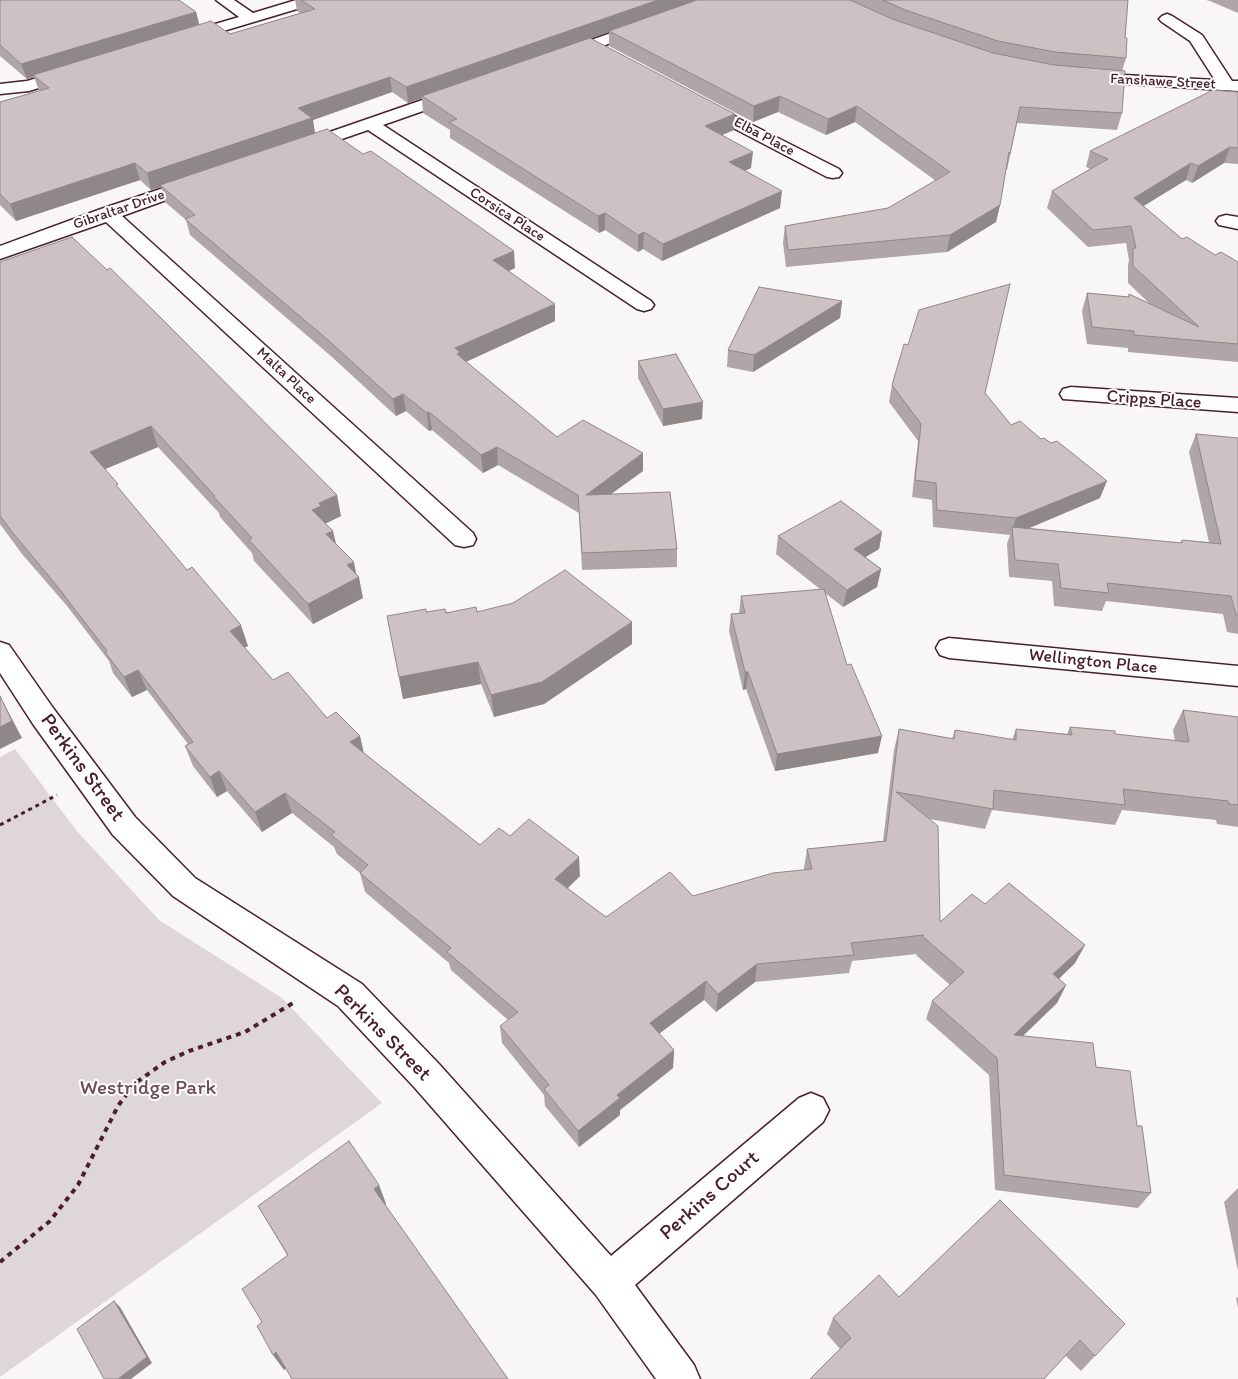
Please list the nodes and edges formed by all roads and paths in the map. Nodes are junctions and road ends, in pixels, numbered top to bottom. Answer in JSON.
{"nodes":[{"id":1,"x":224,"y":0,"type":"edge"},
{"id":2,"x":312,"y":0,"type":"edge"},
{"id":3,"x":251,"y":18,"type":"junction"},
{"id":4,"x":1167,"y":19,"type":"dead end"},
{"id":5,"x":664,"y":20,"type":"edge"},
{"id":6,"x":168,"y":43,"type":"edge"},
{"id":7,"x":590,"y":46,"type":"junction"},
{"id":8,"x":607,"y":54,"type":"edge"},
{"id":9,"x":544,"y":62,"type":"edge"},
{"id":10,"x":84,"y":69,"type":"edge"},
{"id":11,"x":1070,"y":76,"type":"edge"},
{"id":12,"x":1232,"y":86,"type":"edge"},
{"id":13,"x":471,"y":88,"type":"edge"},
{"id":14,"x":0,"y":89,"type":"edge"},
{"id":15,"x":685,"y":95,"type":"edge"},
{"id":16,"x":370,"y":124,"type":"junction"},
{"id":17,"x":286,"y":153,"type":"edge"},
{"id":18,"x":833,"y":172,"type":"dead end"},
{"id":19,"x":211,"y":178,"type":"edge"},
{"id":20,"x":108,"y":213,"type":"junction"},
{"id":21,"x":0,"y":253,"type":"edge"},
{"id":22,"x":644,"y":305,"type":"dead end"},
{"id":23,"x":1071,"y":394,"type":"dead end"},
{"id":24,"x":1238,"y":405,"type":"edge"},
{"id":25,"x":464,"y":539,"type":"dead end"},
{"id":26,"x":949,"y":648,"type":"dead end"},
{"id":27,"x":0,"y":652,"type":"edge"},
{"id":28,"x":1238,"y":676,"type":"edge"},
{"id":29,"x":89,"y":779,"type":"junction"},
{"id":30,"x":0,"y":826,"type":"edge"},
{"id":31,"x":330,"y":982,"type":"junction"},
{"id":32,"x":811,"y":1110,"type":"dead end"},
{"id":33,"x":0,"y":1262,"type":"edge"},
{"id":34,"x":609,"y":1282,"type":"junction"},
{"id":35,"x":680,"y":1379,"type":"edge"}],
"edges":[{"from":1,"to":3,"type":"street"},
{"from":2,"to":3,"type":"street"},
{"from":3,"to":6,"type":"street"},
{"from":4,"to":12,"type":"street"},
{"from":5,"to":7,"type":"street"},
{"from":7,"to":8,"type":"street"},
{"from":7,"to":9,"type":"street"},
{"from":10,"to":14,"type":"street"},
{"from":11,"to":12,"type":"street","name":"Fanshawe Street"},
{"from":13,"to":16,"type":"street"},
{"from":15,"to":18,"type":"street","name":"Elba Place"},
{"from":16,"to":17,"type":"street"},
{"from":16,"to":22,"type":"street","name":"Corsica Place"},
{"from":19,"to":20,"type":"street","name":"Gibraltar Drive"},
{"from":20,"to":21,"type":"street","name":"Gibraltar Drive"},
{"from":20,"to":25,"type":"street","name":"Malta Place"},
{"from":23,"to":24,"type":"street","name":"Cripps Place"},
{"from":26,"to":28,"type":"street","name":"Wellington Place"},
{"from":27,"to":29,"type":"street","name":"Perkins Street"},
{"from":29,"to":30,"type":"path"},
{"from":29,"to":31,"type":"street","name":"Perkins Street"},
{"from":31,"to":33,"type":"path"},
{"from":31,"to":34,"type":"street","name":"Perkins Street"},
{"from":32,"to":34,"type":"street","name":"Perkins Court"},
{"from":34,"to":35,"type":"street","name":"Perkins Street"}]}
